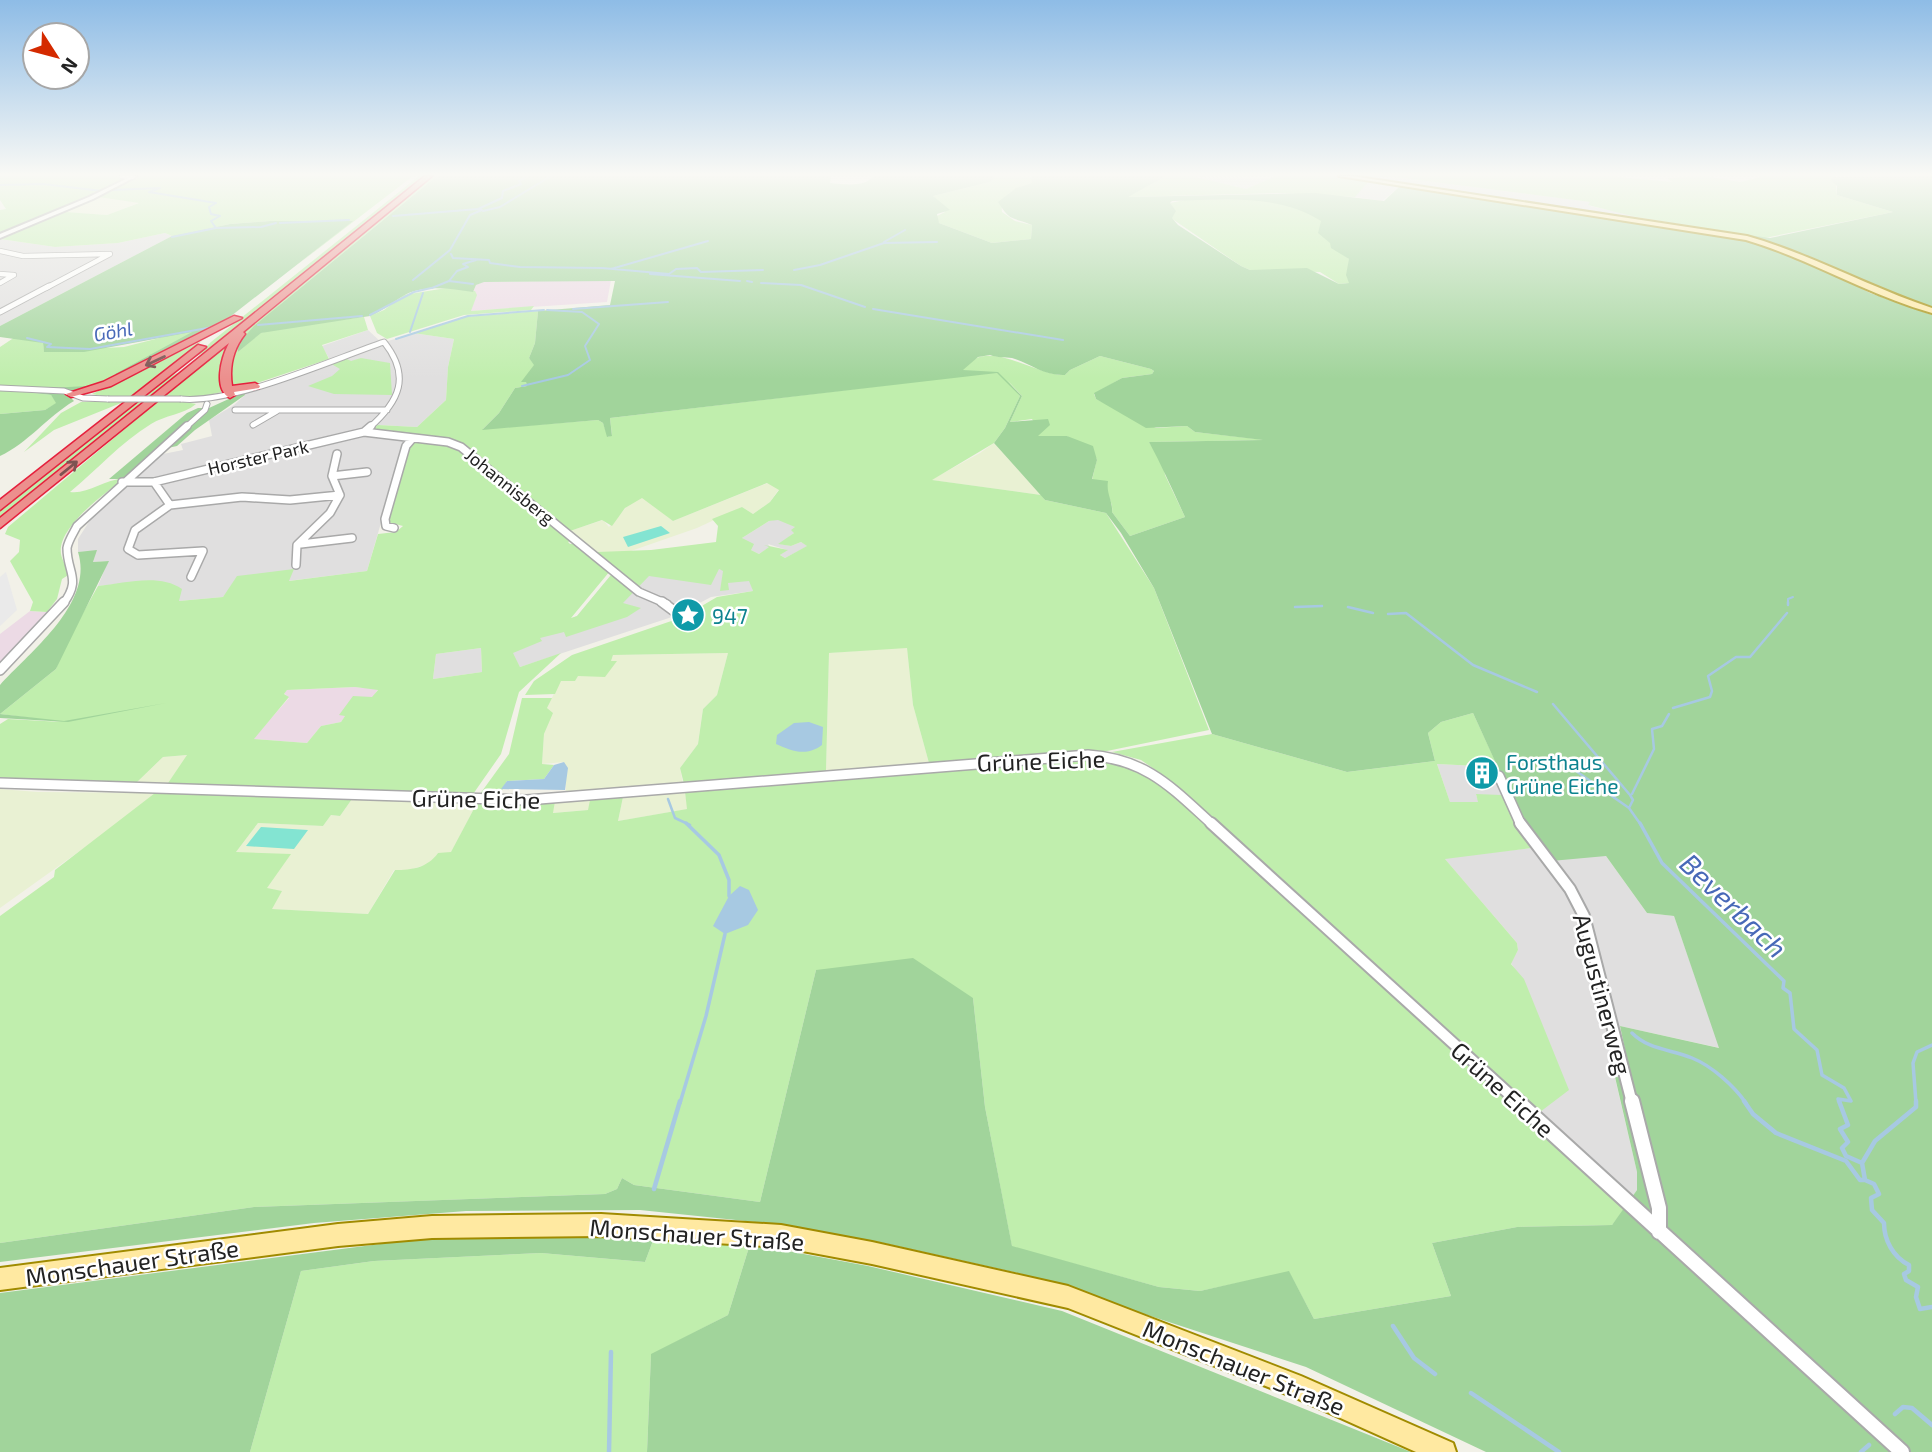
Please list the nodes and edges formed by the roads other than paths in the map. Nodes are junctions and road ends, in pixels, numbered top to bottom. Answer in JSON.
{"nodes":[{"id":1,"x":335,"y":244,"type":"edge"},
{"id":2,"x":341,"y":244,"type":"edge"},
{"id":3,"x":1766,"y":244,"type":"edge"},
{"id":4,"x":1,"y":249,"type":"edge"},
{"id":5,"x":0,"y":274,"type":"edge"},
{"id":6,"x":0,"y":283,"type":"edge"},
{"id":7,"x":0,"y":303,"type":"edge"},
{"id":8,"x":17,"y":303,"type":"junction"},
{"id":9,"x":1932,"y":311,"type":"edge"},
{"id":10,"x":0,"y":312,"type":"edge"},
{"id":11,"x":240,"y":322,"type":"junction"},
{"id":12,"x":107,"y":384,"type":"junction"},
{"id":13,"x":255,"y":386,"type":"joint"},
{"id":14,"x":0,"y":388,"type":"edge"},
{"id":15,"x":231,"y":393,"type":"junction"},
{"id":16,"x":71,"y":394,"type":"junction"},
{"id":17,"x":141,"y":394,"type":"junction"},
{"id":18,"x":83,"y":398,"type":"junction"},
{"id":19,"x":205,"y":402,"type":"junction"},
{"id":20,"x":110,"y":405,"type":"junction"},
{"id":21,"x":235,"y":410,"type":"dead end"},
{"id":22,"x":387,"y":410,"type":"junction"},
{"id":23,"x":277,"y":411,"type":"junction"},
{"id":24,"x":253,"y":425,"type":"dead end"},
{"id":25,"x":364,"y":432,"type":"junction"},
{"id":26,"x":412,"y":439,"type":"junction"},
{"id":27,"x":338,"y":454,"type":"dead end"},
{"id":28,"x":367,"y":472,"type":"dead end"},
{"id":29,"x":332,"y":476,"type":"junction"},
{"id":30,"x":122,"y":482,"type":"junction"},
{"id":31,"x":154,"y":482,"type":"junction"},
{"id":32,"x":340,"y":495,"type":"junction"},
{"id":33,"x":170,"y":505,"type":"junction"},
{"id":34,"x":0,"y":506,"type":"edge"},
{"id":35,"x":16,"y":511,"type":"junction"},
{"id":36,"x":0,"y":524,"type":"edge"},
{"id":37,"x":394,"y":528,"type":"dead end"},
{"id":38,"x":0,"y":532,"type":"edge"},
{"id":39,"x":352,"y":538,"type":"dead end"},
{"id":40,"x":301,"y":544,"type":"junction"},
{"id":41,"x":296,"y":565,"type":"dead end"},
{"id":42,"x":191,"y":577,"type":"dead end"},
{"id":43,"x":681,"y":616,"type":"dead end"},
{"id":44,"x":0,"y":670,"type":"edge"},
{"id":45,"x":1499,"y":776,"type":"dead end"},
{"id":46,"x":0,"y":783,"type":"edge"},
{"id":47,"x":1659,"y":1232,"type":"junction"},
{"id":48,"x":0,"y":1279,"type":"edge"},
{"id":49,"x":1444,"y":1452,"type":"edge"},
{"id":50,"x":1902,"y":1452,"type":"edge"}],
"edges":[{"from":1,"to":11,"type":"highway"},
{"from":2,"to":11,"type":"highway"},
{"from":3,"to":9,"type":"main road"},
{"from":4,"to":8,"type":"street"},
{"from":5,"to":6,"type":"street"},
{"from":7,"to":8,"type":"street"},
{"from":8,"to":10,"type":"street"},
{"from":11,"to":12,"type":"highway","one_way":true},
{"from":11,"to":15,"type":"highway"},
{"from":11,"to":17,"type":"highway"},
{"from":35,"to":11,"type":"highway","one_way":true},
{"from":12,"to":16,"type":"highway"},
{"from":12,"to":18,"type":"highway"},
{"from":13,"to":15,"type":"highway"},
{"from":13,"to":22,"type":"street"},
{"from":14,"to":16,"type":"street"},
{"from":15,"to":19,"type":"street"},
{"from":16,"to":18,"type":"street"},
{"from":17,"to":20,"type":"highway"},
{"from":17,"to":34,"type":"highway"},
{"from":18,"to":20,"type":"street"},
{"from":19,"to":20,"type":"street","bridge":true},
{"from":19,"to":30,"type":"street"},
{"from":21,"to":23,"type":"street"},
{"from":22,"to":23,"type":"street"},
{"from":22,"to":25,"type":"street"},
{"from":23,"to":24,"type":"street"},
{"from":25,"to":26,"type":"street","name":"Johannisberg"},
{"from":25,"to":31,"type":"street","name":"Horster Park"},
{"from":26,"to":37,"type":"street"},
{"from":26,"to":43,"type":"street","name":"Johannisberg"},
{"from":27,"to":29,"type":"street","name":"Horster Park"},
{"from":28,"to":29,"type":"street","name":"Horster Park"},
{"from":29,"to":32,"type":"street","name":"Horster Park"},
{"from":30,"to":31,"type":"street","name":"Horster Park"},
{"from":30,"to":44,"type":"street"},
{"from":31,"to":33,"type":"street"},
{"from":32,"to":33,"type":"street","name":"Horster Park"},
{"from":32,"to":40,"type":"street"},
{"from":33,"to":42,"type":"street","name":"Horster Park"},
{"from":35,"to":36,"type":"highway"},
{"from":35,"to":38,"type":"highway"},
{"from":39,"to":40,"type":"street"},
{"from":40,"to":41,"type":"street"},
{"from":45,"to":47,"type":"street","name":"Augustinerweg"},
{"from":46,"to":47,"type":"street","name":"Grüne Eiche"},
{"from":47,"to":50,"type":"street","name":"Grüne Eiche"},
{"from":48,"to":49,"type":"main road","name":"Monschauer Straße"}]}
